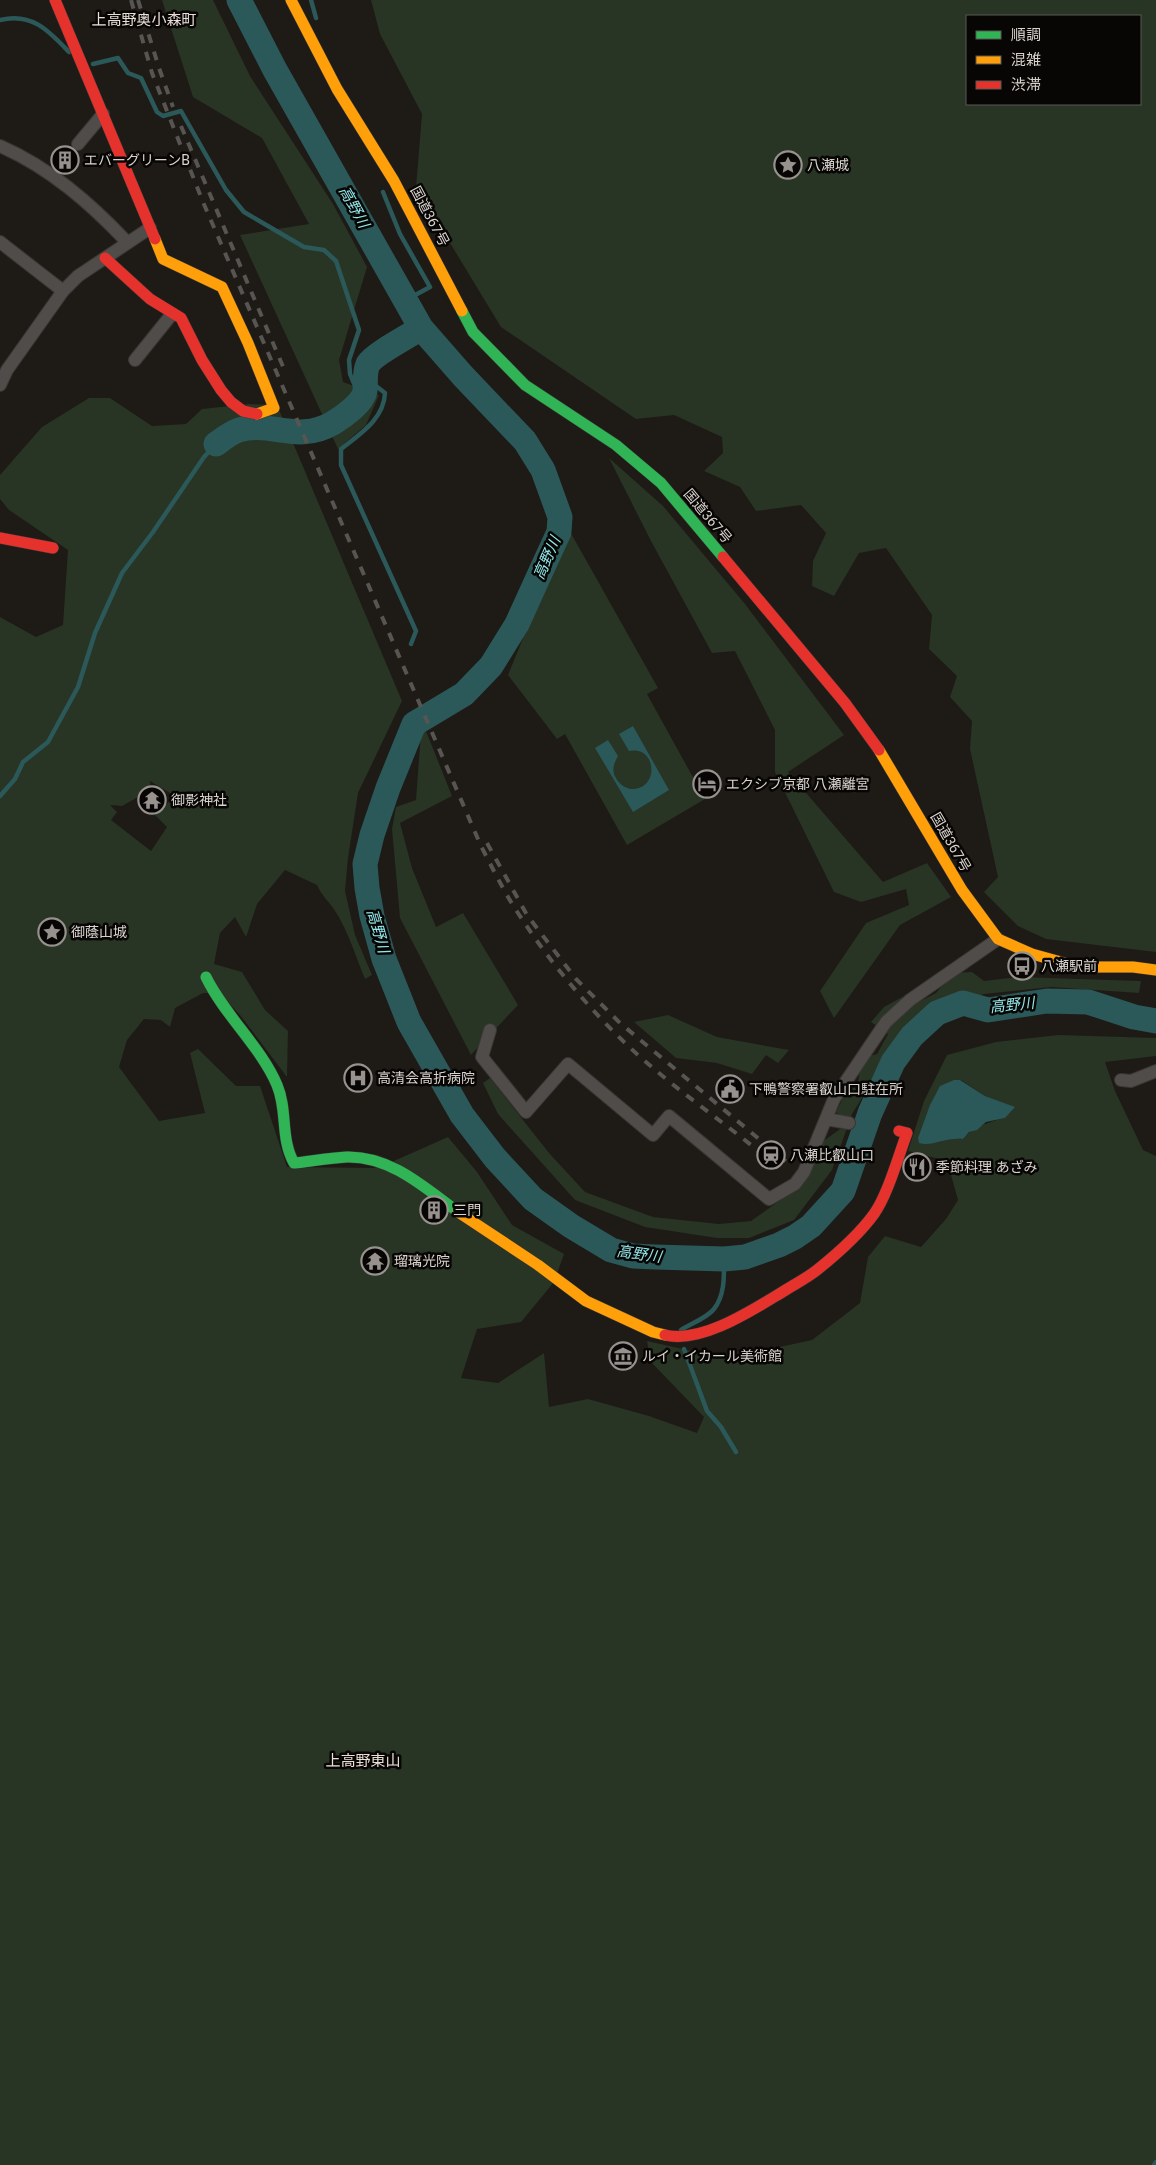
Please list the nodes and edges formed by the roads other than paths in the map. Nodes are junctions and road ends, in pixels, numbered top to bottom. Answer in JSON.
{"nodes":[{"id":1,"x":55,"y":0,"type":"edge"},
{"id":2,"x":291,"y":0,"type":"edge"},
{"id":3,"x":102,"y":114,"type":"junction"},
{"id":4,"x":78,"y":144,"type":"dead end"},
{"id":5,"x":0,"y":146,"type":"edge"},
{"id":6,"x":150,"y":228,"type":"junction"},
{"id":7,"x":0,"y":242,"type":"edge"},
{"id":8,"x":127,"y":242,"type":"junction"},
{"id":9,"x":105,"y":258,"type":"junction"},
{"id":10,"x":63,"y":291,"type":"junction"},
{"id":11,"x":172,"y":314,"type":"junction"},
{"id":12,"x":134,"y":360,"type":"dead end"},
{"id":13,"x":0,"y":385,"type":"edge"},
{"id":14,"x":0,"y":538,"type":"edge"},
{"id":15,"x":53,"y":548,"type":"dead end"},
{"id":16,"x":998,"y":939,"type":"junction"},
{"id":17,"x":1156,"y":970,"type":"edge"},
{"id":18,"x":206,"y":977,"type":"dead end"},
{"id":19,"x":490,"y":1030,"type":"dead end"},
{"id":20,"x":1156,"y":1072,"type":"edge"},
{"id":21,"x":1121,"y":1080,"type":"dead end"},
{"id":22,"x":826,"y":1119,"type":"junction"},
{"id":23,"x":849,"y":1123,"type":"dead end"},
{"id":24,"x":899,"y":1131,"type":"dead end"}],
"edges":[{"from":1,"to":3,"type":"main road"},
{"from":2,"to":16,"type":"main road","name":"国道367号"},
{"from":3,"to":4,"type":"street"},
{"from":3,"to":6,"type":"main road"},
{"from":5,"to":8,"type":"street"},
{"from":6,"to":8,"type":"street"},
{"from":6,"to":11,"type":"main road"},
{"from":7,"to":10,"type":"street"},
{"from":8,"to":9,"type":"street"},
{"from":9,"to":10,"type":"street"},
{"from":9,"to":11,"type":"main road"},
{"from":10,"to":13,"type":"street"},
{"from":11,"to":12,"type":"street"},
{"from":14,"to":15,"type":"main road"},
{"from":16,"to":17,"type":"main road","name":"国道367号"},
{"from":16,"to":22,"type":"street"},
{"from":18,"to":24,"type":"main road"},
{"from":19,"to":22,"type":"street"},
{"from":20,"to":21,"type":"street"},
{"from":22,"to":23,"type":"street"}]}
